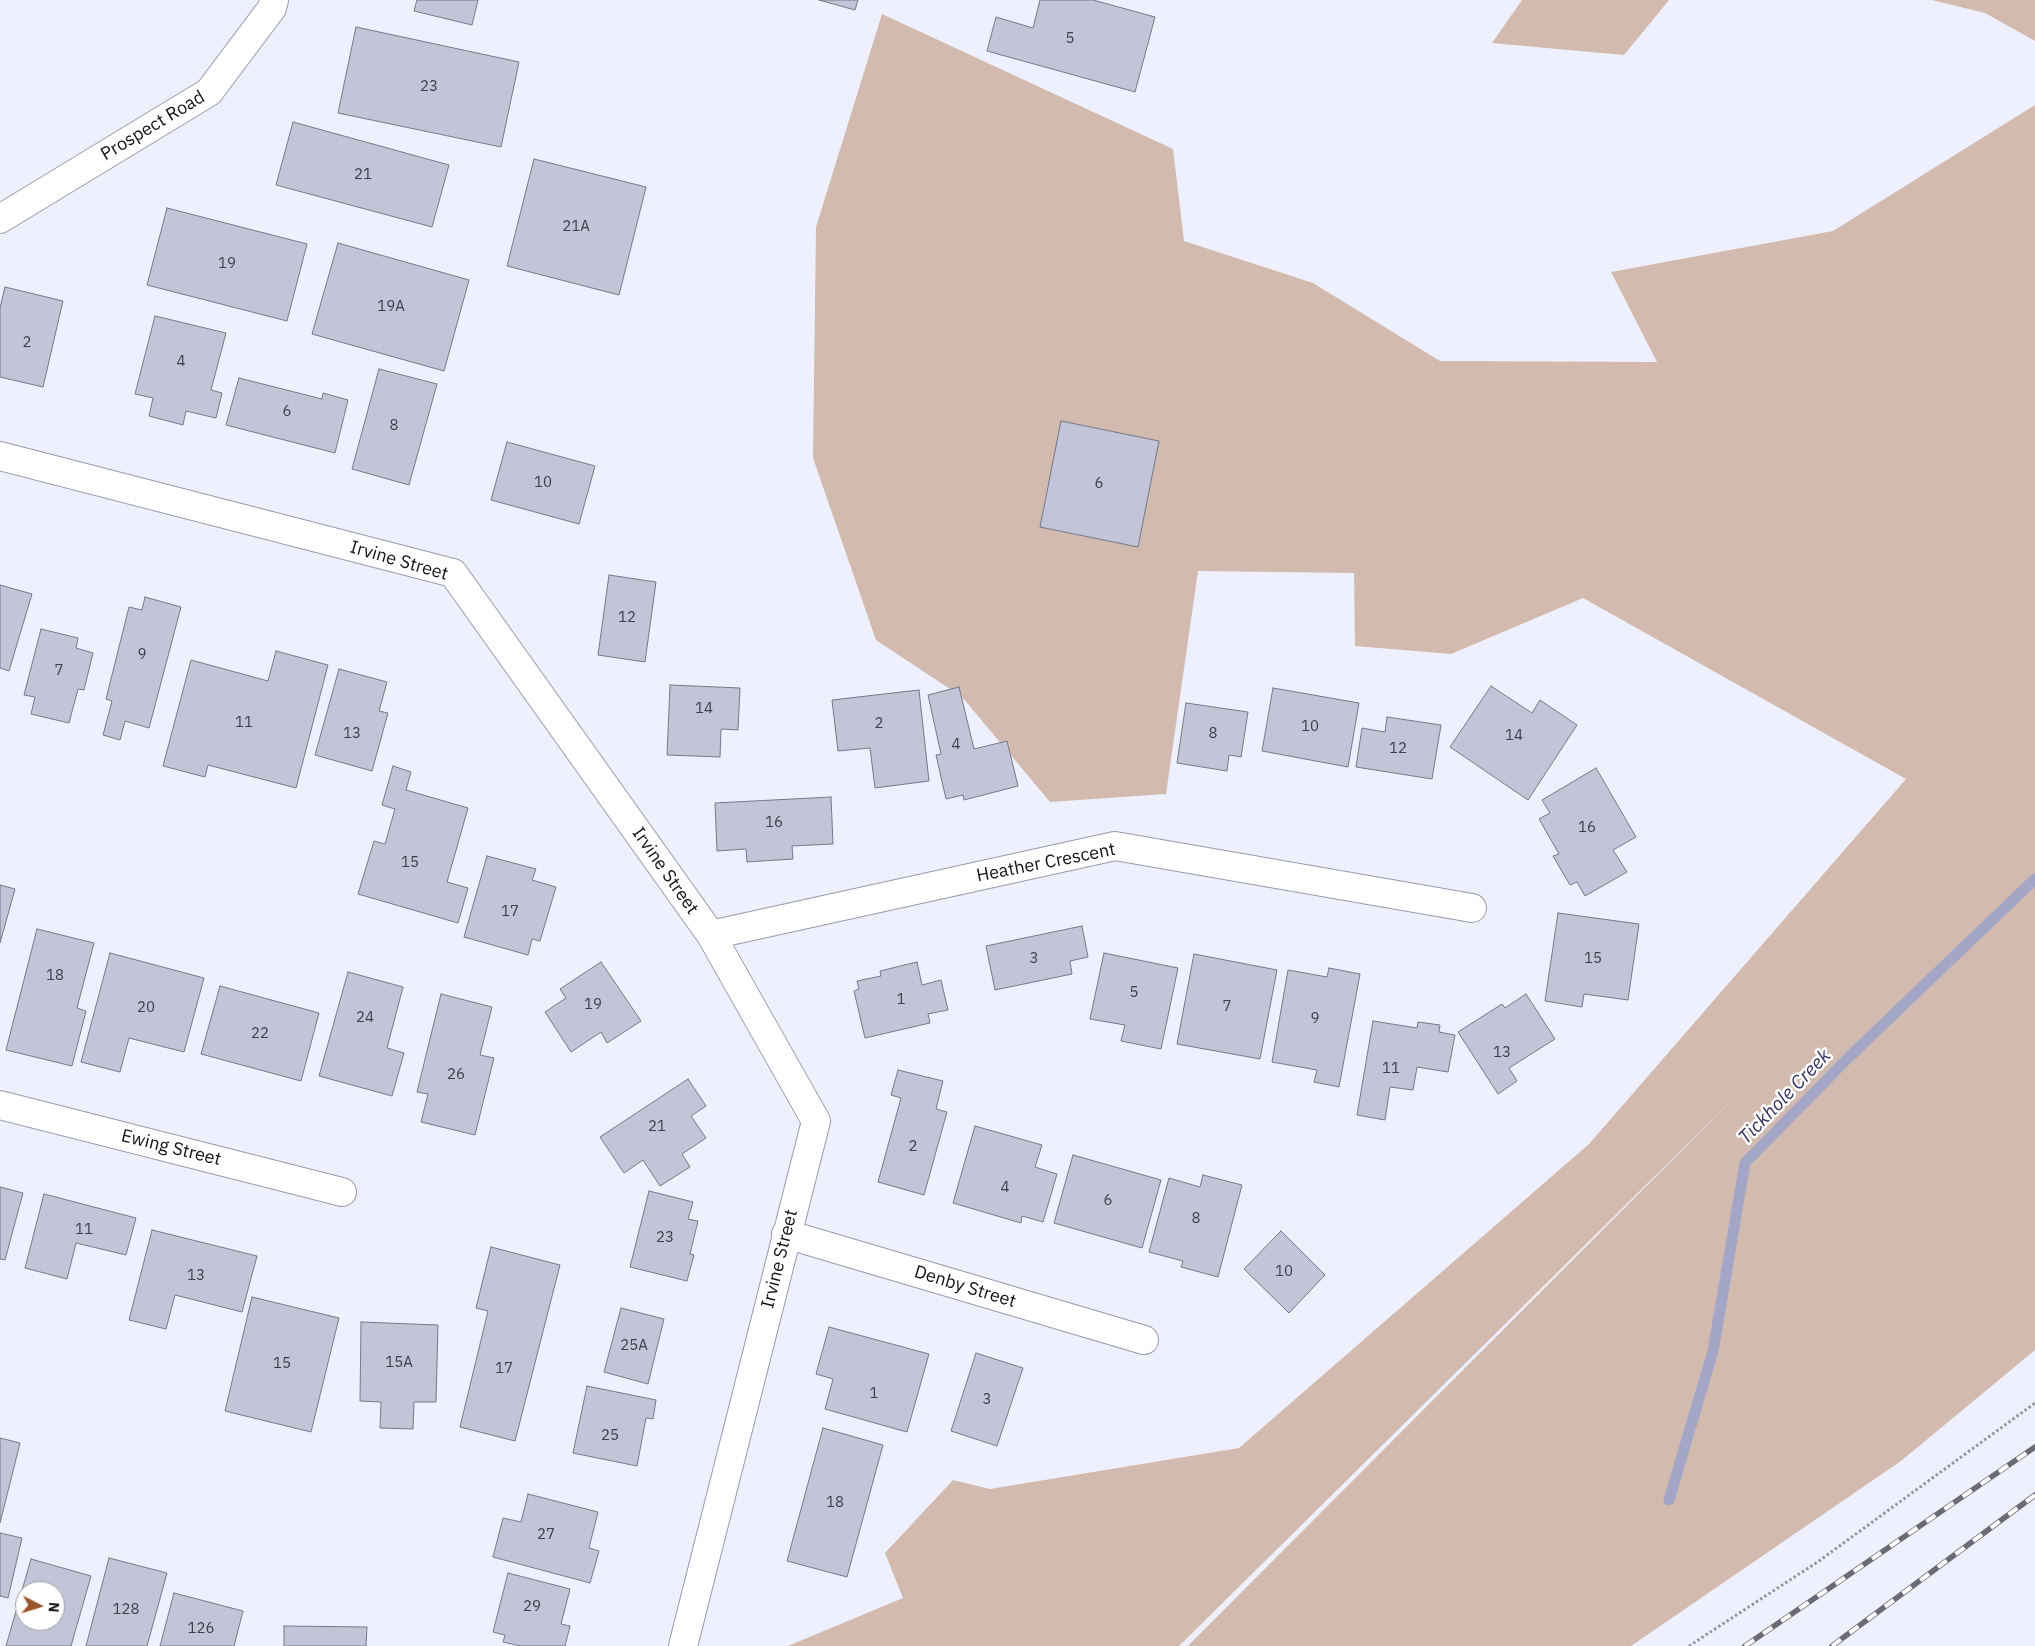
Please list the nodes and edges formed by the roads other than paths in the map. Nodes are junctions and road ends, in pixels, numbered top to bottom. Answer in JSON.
{"nodes":[{"id":1,"x":274,"y":0,"type":"edge"},
{"id":2,"x":0,"y":218,"type":"edge"},
{"id":3,"x":0,"y":456,"type":"edge"},
{"id":4,"x":1472,"y":908,"type":"dead end"},
{"id":5,"x":710,"y":935,"type":"junction"},
{"id":6,"x":0,"y":1105,"type":"edge"},
{"id":7,"x":342,"y":1192,"type":"dead end"},
{"id":8,"x":786,"y":1234,"type":"junction"},
{"id":9,"x":1144,"y":1340,"type":"dead end"},
{"id":10,"x":683,"y":1646,"type":"edge"}],
"edges":[{"from":1,"to":2,"type":"street","name":"Prospect Road"},
{"from":3,"to":5,"type":"street","name":"Irvine Street"},
{"from":4,"to":5,"type":"street","name":"Heather Crescent"},
{"from":5,"to":8,"type":"street","name":"Irvine Street"},
{"from":6,"to":7,"type":"street","name":"Ewing Street"},
{"from":8,"to":9,"type":"street","name":"Denby Street"},
{"from":8,"to":10,"type":"street","name":"Irvine Street"}]}
